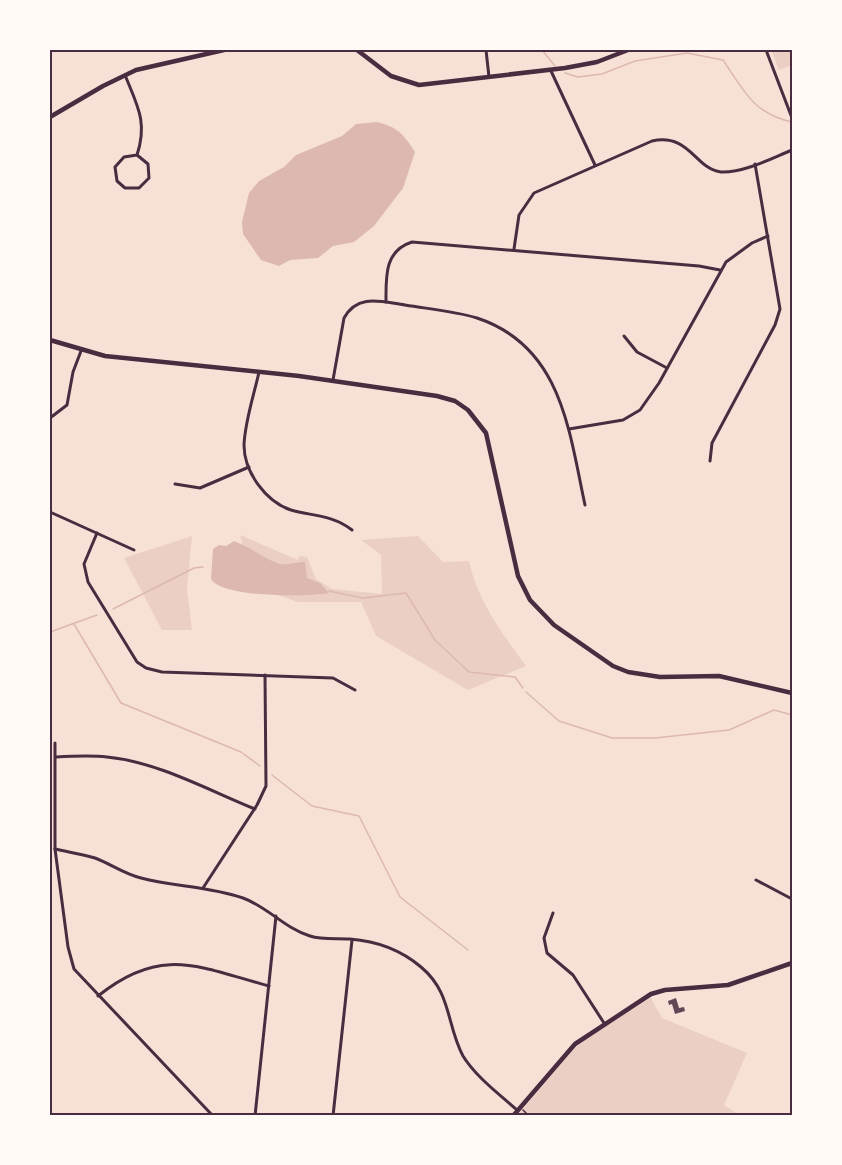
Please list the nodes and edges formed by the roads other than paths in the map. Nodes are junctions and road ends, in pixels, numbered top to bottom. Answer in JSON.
{"nodes":[{"id":1,"x":224,"y":50,"type":"edge"},
{"id":2,"x":357,"y":50,"type":"edge"},
{"id":3,"x":486,"y":50,"type":"edge"},
{"id":4,"x":628,"y":50,"type":"edge"},
{"id":5,"x":766,"y":50,"type":"edge"},
{"id":6,"x":551,"y":71,"type":"junction"},
{"id":7,"x":125,"y":75,"type":"junction"},
{"id":8,"x":489,"y":77,"type":"junction"},
{"id":9,"x":792,"y":116,"type":"edge"},
{"id":10,"x":50,"y":117,"type":"edge"},
{"id":11,"x":792,"y":150,"type":"edge"},
{"id":12,"x":137,"y":155,"type":"junction"},
{"id":13,"x":755,"y":164,"type":"junction"},
{"id":14,"x":595,"y":165,"type":"junction"},
{"id":15,"x":768,"y":236,"type":"junction"},
{"id":16,"x":514,"y":249,"type":"junction"},
{"id":17,"x":720,"y":270,"type":"junction"},
{"id":18,"x":386,"y":302,"type":"junction"},
{"id":19,"x":624,"y":336,"type":"dead end"},
{"id":20,"x":50,"y":340,"type":"edge"},
{"id":21,"x":81,"y":351,"type":"junction"},
{"id":22,"x":667,"y":368,"type":"junction"},
{"id":23,"x":259,"y":372,"type":"junction"},
{"id":24,"x":333,"y":380,"type":"junction"},
{"id":25,"x":50,"y":418,"type":"edge"},
{"id":26,"x":569,"y":429,"type":"junction"},
{"id":27,"x":710,"y":461,"type":"dead end"},
{"id":28,"x":249,"y":467,"type":"junction"},
{"id":29,"x":175,"y":484,"type":"dead end"},
{"id":30,"x":585,"y":505,"type":"dead end"},
{"id":31,"x":50,"y":512,"type":"edge"},
{"id":32,"x":352,"y":530,"type":"dead end"},
{"id":33,"x":97,"y":533,"type":"junction"},
{"id":34,"x":134,"y":550,"type":"dead end"},
{"id":35,"x":265,"y":675,"type":"junction"},
{"id":36,"x":355,"y":690,"type":"dead end"},
{"id":37,"x":792,"y":693,"type":"edge"},
{"id":38,"x":55,"y":743,"type":"dead end"},
{"id":39,"x":56,"y":757,"type":"junction"},
{"id":40,"x":255,"y":809,"type":"junction"},
{"id":41,"x":55,"y":849,"type":"junction"},
{"id":42,"x":756,"y":880,"type":"dead end"},
{"id":43,"x":203,"y":888,"type":"junction"},
{"id":44,"x":792,"y":899,"type":"edge"},
{"id":45,"x":553,"y":913,"type":"dead end"},
{"id":46,"x":276,"y":916,"type":"junction"},
{"id":47,"x":352,"y":939,"type":"junction"},
{"id":48,"x":792,"y":963,"type":"edge"},
{"id":49,"x":269,"y":986,"type":"junction"},
{"id":50,"x":98,"y":996,"type":"junction"},
{"id":51,"x":604,"y":1023,"type":"junction"},
{"id":52,"x":518,"y":1109,"type":"junction"},
{"id":53,"x":213,"y":1116,"type":"edge"},
{"id":54,"x":255,"y":1116,"type":"edge"},
{"id":55,"x":333,"y":1116,"type":"edge"},
{"id":56,"x":513,"y":1116,"type":"edge"}],
"edges":[{"from":1,"to":7,"type":"street"},
{"from":2,"to":8,"type":"street"},
{"from":3,"to":8,"type":"street"},
{"from":4,"to":6,"type":"street"},
{"from":5,"to":9,"type":"street"},
{"from":6,"to":8,"type":"street"},
{"from":6,"to":14,"type":"street"},
{"from":7,"to":10,"type":"street"},
{"from":7,"to":12,"type":"street"},
{"from":11,"to":13,"type":"street"},
{"from":12,"to":12,"type":"street"},
{"from":13,"to":14,"type":"street"},
{"from":13,"to":15,"type":"street"},
{"from":14,"to":16,"type":"street"},
{"from":15,"to":17,"type":"street"},
{"from":15,"to":27,"type":"street"},
{"from":16,"to":17,"type":"street"},
{"from":16,"to":18,"type":"street"},
{"from":17,"to":22,"type":"street"},
{"from":18,"to":24,"type":"street"},
{"from":18,"to":26,"type":"street"},
{"from":19,"to":22,"type":"street"},
{"from":20,"to":21,"type":"street"},
{"from":21,"to":23,"type":"street"},
{"from":21,"to":25,"type":"street"},
{"from":22,"to":26,"type":"street"},
{"from":23,"to":24,"type":"street"},
{"from":23,"to":28,"type":"street"},
{"from":24,"to":37,"type":"street"},
{"from":26,"to":30,"type":"street"},
{"from":28,"to":29,"type":"street"},
{"from":28,"to":32,"type":"street"},
{"from":31,"to":33,"type":"street"},
{"from":33,"to":34,"type":"street"},
{"from":33,"to":35,"type":"street"},
{"from":35,"to":36,"type":"street"},
{"from":35,"to":40,"type":"street"},
{"from":38,"to":39,"type":"street"},
{"from":39,"to":40,"type":"street"},
{"from":39,"to":41,"type":"street"},
{"from":40,"to":43,"type":"street"},
{"from":41,"to":43,"type":"street"},
{"from":41,"to":50,"type":"street"},
{"from":42,"to":44,"type":"street"},
{"from":43,"to":46,"type":"street"},
{"from":45,"to":51,"type":"street"},
{"from":46,"to":47,"type":"street"},
{"from":46,"to":49,"type":"street"},
{"from":47,"to":52,"type":"street"},
{"from":47,"to":55,"type":"street"},
{"from":48,"to":51,"type":"street"},
{"from":49,"to":50,"type":"street"},
{"from":49,"to":54,"type":"street"},
{"from":50,"to":53,"type":"street"},
{"from":51,"to":52,"type":"street"},
{"from":52,"to":56,"type":"street"}]}
